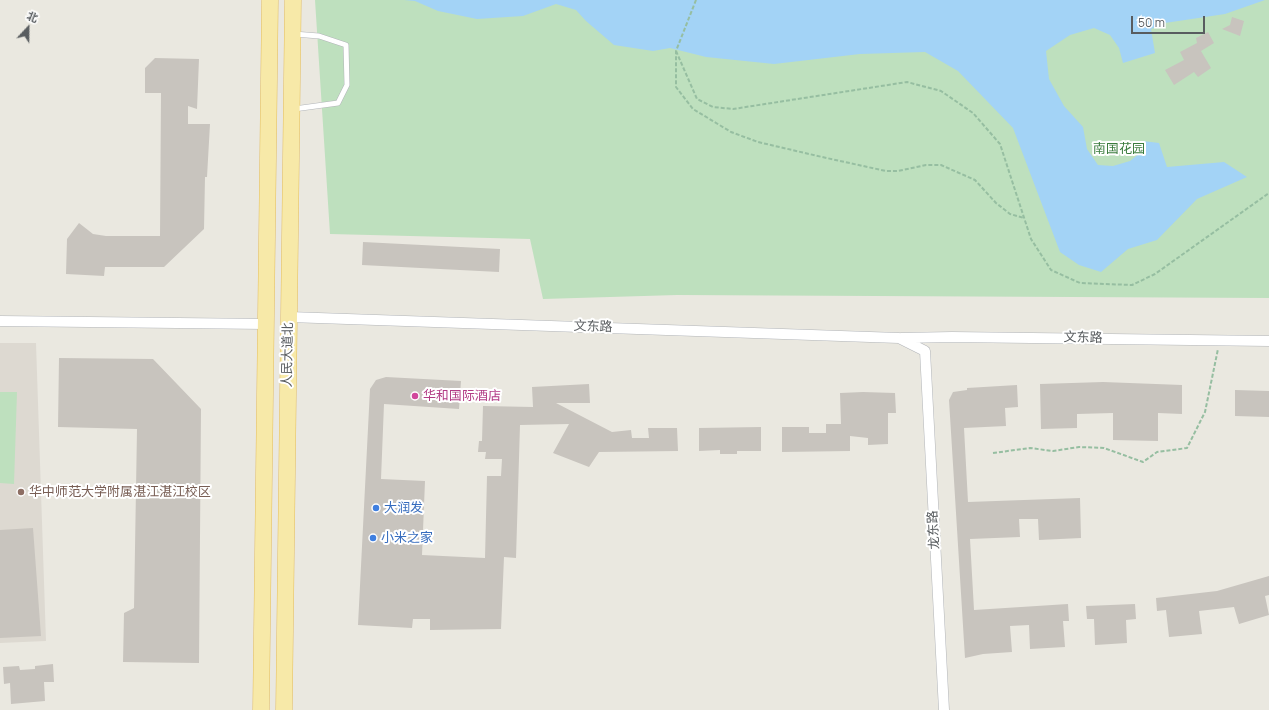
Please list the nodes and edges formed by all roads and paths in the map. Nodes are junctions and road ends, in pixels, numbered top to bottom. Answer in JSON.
{"nodes":[{"id":1,"x":270,"y":0,"type":"edge"},
{"id":2,"x":293,"y":0,"type":"edge"},
{"id":3,"x":696,"y":0,"type":"edge"},
{"id":4,"x":293,"y":34,"type":"junction"},
{"id":5,"x":676,"y":51,"type":"junction"},
{"id":6,"x":292,"y":110,"type":"junction"},
{"id":7,"x":1269,"y":193,"type":"edge"},
{"id":8,"x":1024,"y":218,"type":"junction"},
{"id":9,"x":289,"y":317,"type":"junction"},
{"id":10,"x":0,"y":321,"type":"edge"},
{"id":11,"x":266,"y":324,"type":"junction"},
{"id":12,"x":897,"y":338,"type":"junction"},
{"id":13,"x":1220,"y":340,"type":"junction"},
{"id":14,"x":1269,"y":341,"type":"edge"},
{"id":15,"x":924,"y":351,"type":"joint"},
{"id":16,"x":993,"y":453,"type":"dead end"},
{"id":17,"x":261,"y":710,"type":"edge"},
{"id":18,"x":284,"y":710,"type":"edge"},
{"id":19,"x":944,"y":710,"type":"edge"}],
"edges":[{"from":1,"to":11,"type":"main road","name":"人民大道北"},
{"from":2,"to":4,"type":"main road","name":"人民大道北"},
{"from":3,"to":5,"type":"path"},
{"from":4,"to":6,"type":"main road","name":"人民大道北"},
{"from":4,"to":6,"type":"lane"},
{"from":5,"to":8,"type":"path"},
{"from":5,"to":8,"type":"path"},
{"from":6,"to":9,"type":"main road","name":"人民大道北"},
{"from":7,"to":8,"type":"path"},
{"from":9,"to":12,"type":"street","name":"文东路"},
{"from":9,"to":18,"type":"main road","name":"人民大道北"},
{"from":10,"to":11,"type":"street"},
{"from":11,"to":17,"type":"main road","name":"人民大道北"},
{"from":12,"to":13,"type":"street","name":"文东路"},
{"from":12,"to":15,"type":"street","name":"文东路"},
{"from":13,"to":14,"type":"street","name":"文东路"},
{"from":13,"to":16,"type":"path"},
{"from":15,"to":19,"type":"street","name":"龙东路"}]}
